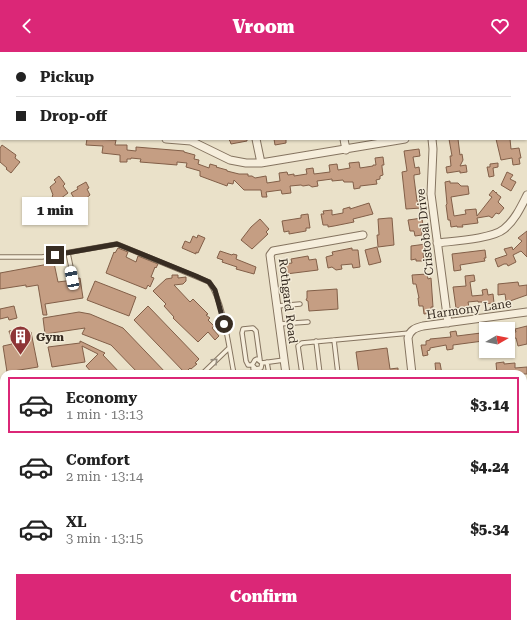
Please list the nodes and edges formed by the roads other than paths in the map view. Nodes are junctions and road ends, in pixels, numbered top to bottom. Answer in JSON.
{"nodes":[{"id":1,"x":178,"y":140,"type":"edge"},
{"id":2,"x":256,"y":140,"type":"edge"},
{"id":3,"x":344,"y":140,"type":"edge"},
{"id":4,"x":400,"y":140,"type":"edge"},
{"id":5,"x":432,"y":140,"type":"edge"},
{"id":6,"x":346,"y":150,"type":"junction"},
{"id":7,"x":260,"y":163,"type":"junction"},
{"id":8,"x":527,"y":195,"type":"edge"},
{"id":9,"x":363,"y":235,"type":"dead end"},
{"id":10,"x":437,"y":243,"type":"junction"},
{"id":11,"x":68,"y":253,"type":"junction"},
{"id":12,"x":0,"y":257,"type":"edge"},
{"id":13,"x":72,"y":278,"type":"dead end"},
{"id":14,"x":300,"y":304,"type":"dead end"},
{"id":15,"x":276,"y":306,"type":"junction"},
{"id":16,"x":527,"y":312,"type":"edge"},
{"id":17,"x":308,"y":322,"type":"dead end"},
{"id":18,"x":448,"y":323,"type":"junction"},
{"id":19,"x":279,"y":324,"type":"junction"},
{"id":20,"x":412,"y":331,"type":"junction"},
{"id":21,"x":334,"y":340,"type":"junction"},
{"id":22,"x":316,"y":341,"type":"junction"},
{"id":23,"x":229,"y":348,"type":"junction"},
{"id":24,"x":284,"y":360,"type":"junction"},
{"id":25,"x":261,"y":361,"type":"junction"},
{"id":26,"x":268,"y":362,"type":"junction"},
{"id":27,"x":253,"y":366,"type":"junction"},
{"id":28,"x":206,"y":370,"type":"edge"},
{"id":29,"x":233,"y":370,"type":"edge"},
{"id":30,"x":254,"y":370,"type":"edge"},
{"id":31,"x":269,"y":370,"type":"edge"},
{"id":32,"x":285,"y":370,"type":"edge"},
{"id":33,"x":301,"y":370,"type":"edge"},
{"id":34,"x":320,"y":370,"type":"edge"},
{"id":35,"x":338,"y":370,"type":"edge"},
{"id":36,"x":412,"y":370,"type":"edge"}],
"edges":[{"from":1,"to":7,"type":"street"},
{"from":2,"to":7,"type":"street"},
{"from":3,"to":6,"type":"street"},
{"from":4,"to":6,"type":"street"},
{"from":5,"to":10,"type":"street","name":"Cristobal Drive"},
{"from":6,"to":7,"type":"street"},
{"from":8,"to":10,"type":"street"},
{"from":9,"to":15,"type":"street","name":"Rothgard Road"},
{"from":10,"to":18,"type":"street","name":"Cristobal Drive"},
{"from":11,"to":12,"type":"lane"},
{"from":11,"to":13,"type":"lane"},
{"from":11,"to":23,"type":"lane"},
{"from":14,"to":15,"type":"lane"},
{"from":15,"to":19,"type":"street","name":"Rothgard Road"},
{"from":16,"to":18,"type":"street","name":"Harmony Lane"},
{"from":17,"to":19,"type":"lane"},
{"from":18,"to":20,"type":"street","name":"Harmony Lane"},
{"from":19,"to":24,"type":"street","name":"Rothgard Road"},
{"from":20,"to":21,"type":"lane"},
{"from":20,"to":36,"type":"street"},
{"from":21,"to":22,"type":"lane"},
{"from":21,"to":35,"type":"lane"},
{"from":22,"to":33,"type":"lane"},
{"from":22,"to":34,"type":"lane"},
{"from":28,"to":23,"type":"lane","one_way":true},
{"from":23,"to":29,"type":"lane"},
{"from":24,"to":26,"type":"lane"},
{"from":24,"to":32,"type":"street","name":"Rothgard Road"},
{"from":25,"to":26,"type":"lane"},
{"from":25,"to":27,"type":"lane"},
{"from":25,"to":27,"type":"lane"},
{"from":25,"to":27,"type":"lane"},
{"from":26,"to":31,"type":"lane"},
{"from":27,"to":30,"type":"lane"}]}
